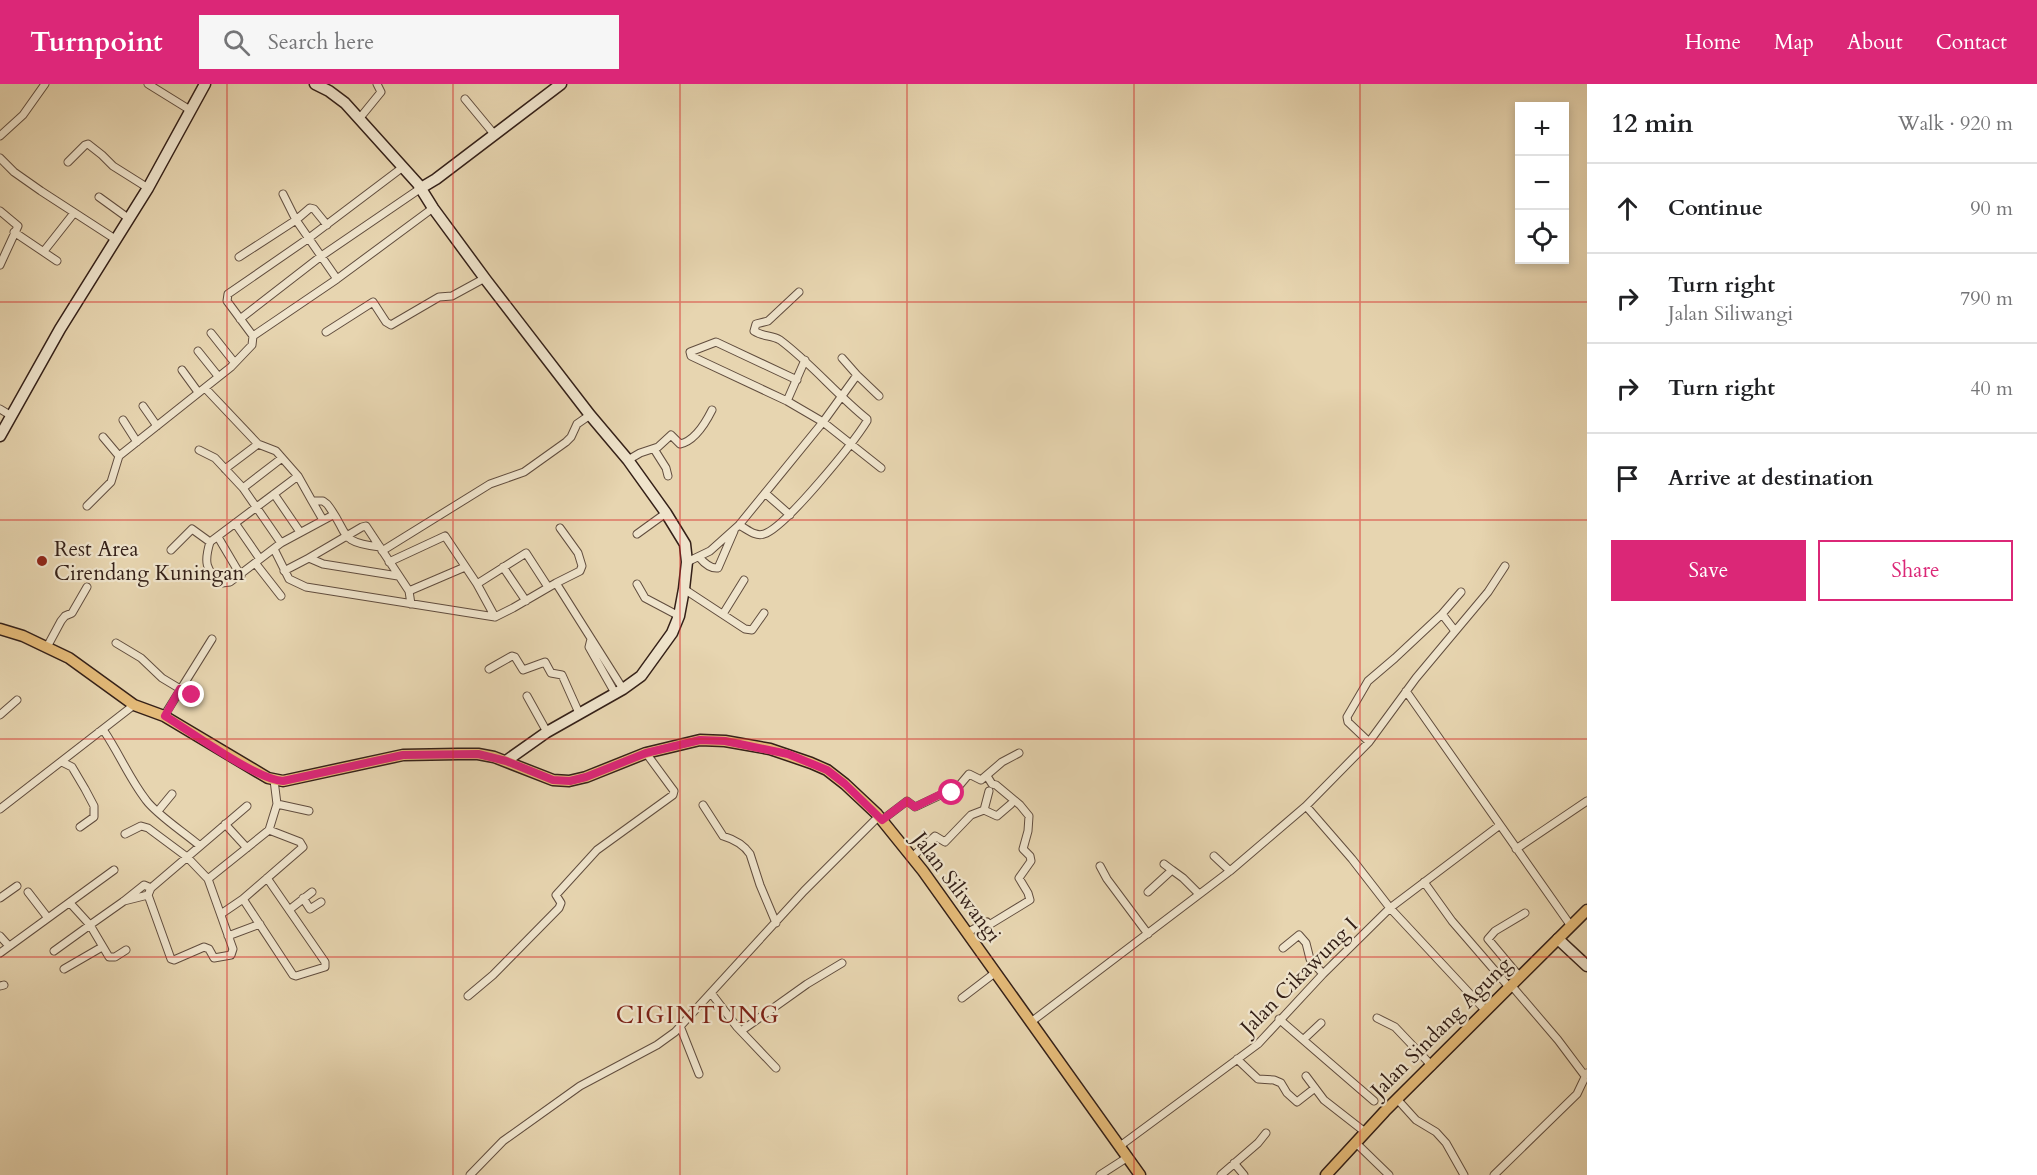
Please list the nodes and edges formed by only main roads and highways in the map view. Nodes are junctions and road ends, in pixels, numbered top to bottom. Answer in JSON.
{"nodes":[{"id":1,"x":0,"y":629,"type":"edge"},
{"id":2,"x":1587,"y":910,"type":"edge"},
{"id":3,"x":1140,"y":1175,"type":"edge"},
{"id":4,"x":1326,"y":1175,"type":"edge"}],
"edges":[{"from":1,"to":3,"type":"main road","name":"Jalan Siliwangi"},
{"from":2,"to":4,"type":"main road","name":"Jalan Sindang Agung"}]}
